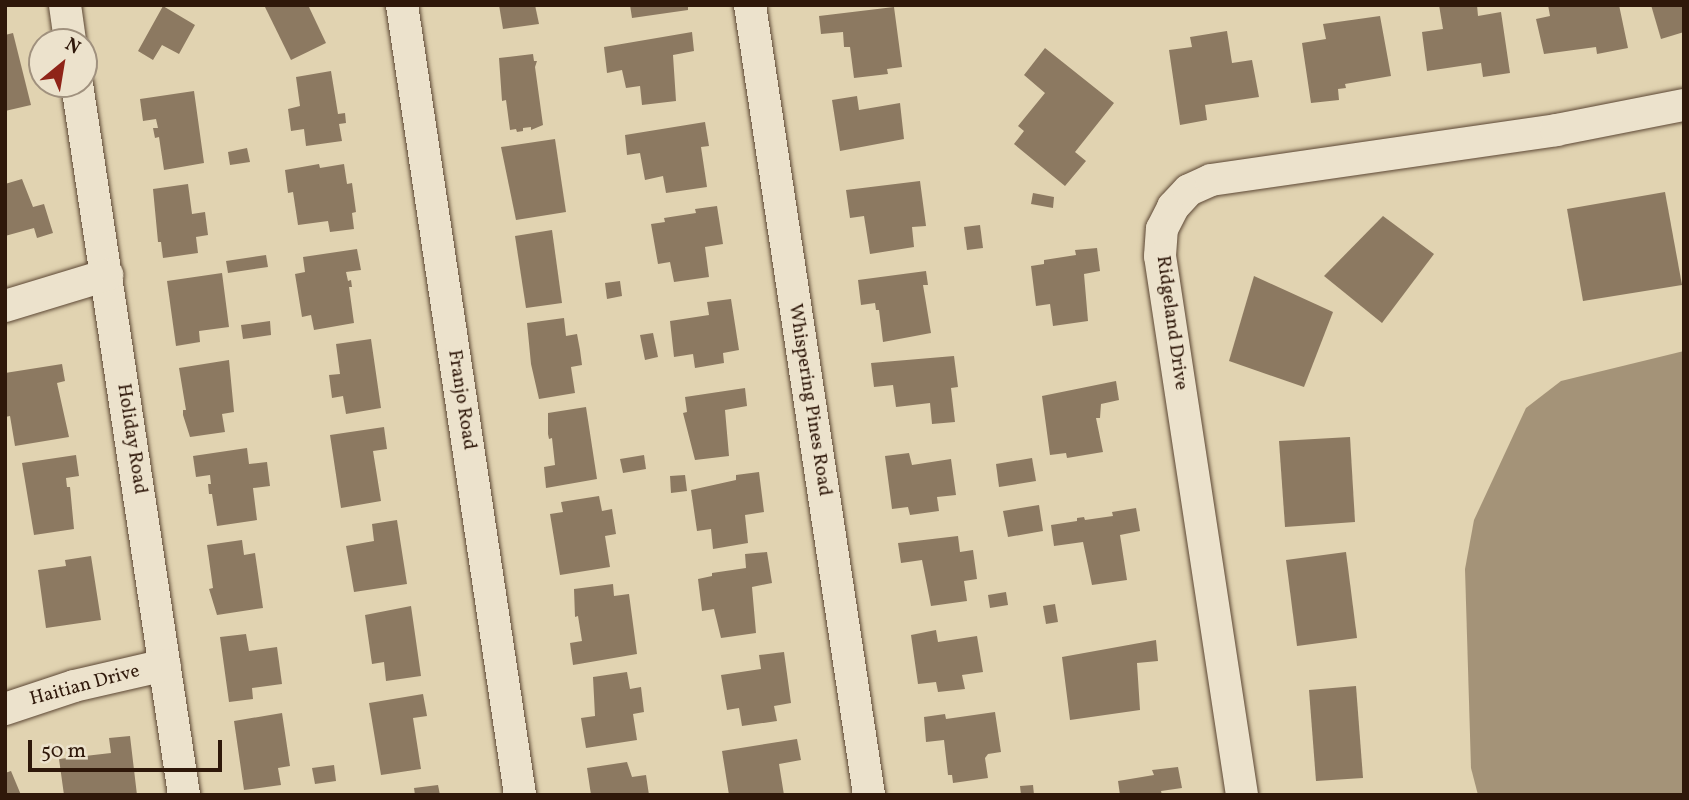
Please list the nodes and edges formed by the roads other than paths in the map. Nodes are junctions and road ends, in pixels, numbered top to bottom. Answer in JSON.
{"nodes":[{"id":1,"x":65,"y":5,"type":"edge"},
{"id":2,"x":402,"y":5,"type":"edge"},
{"id":3,"x":750,"y":5,"type":"edge"},
{"id":4,"x":68,"y":28,"type":"edge"},
{"id":5,"x":79,"y":98,"type":"edge"},
{"id":6,"x":1684,"y":106,"type":"edge"},
{"id":7,"x":107,"y":275,"type":"junction"},
{"id":8,"x":5,"y":306,"type":"edge"},
{"id":9,"x":165,"y":665,"type":"junction"},
{"id":10,"x":5,"y":709,"type":"edge"},
{"id":11,"x":184,"y":795,"type":"edge"},
{"id":12,"x":520,"y":795,"type":"edge"},
{"id":13,"x":869,"y":795,"type":"edge"},
{"id":14,"x":1242,"y":795,"type":"edge"}],
"edges":[{"from":1,"to":4,"type":"street"},
{"from":2,"to":12,"type":"street","name":"Franjo Road"},
{"from":3,"to":13,"type":"street","name":"Whispering Pines Road"},
{"from":5,"to":7,"type":"street","name":"Holiday Road"},
{"from":6,"to":14,"type":"street","name":"Ridgeland Drive"},
{"from":7,"to":8,"type":"street"},
{"from":7,"to":9,"type":"street","name":"Holiday Road"},
{"from":9,"to":10,"type":"street","name":"Haitian Drive"},
{"from":9,"to":11,"type":"street","name":"Holiday Road"}]}
